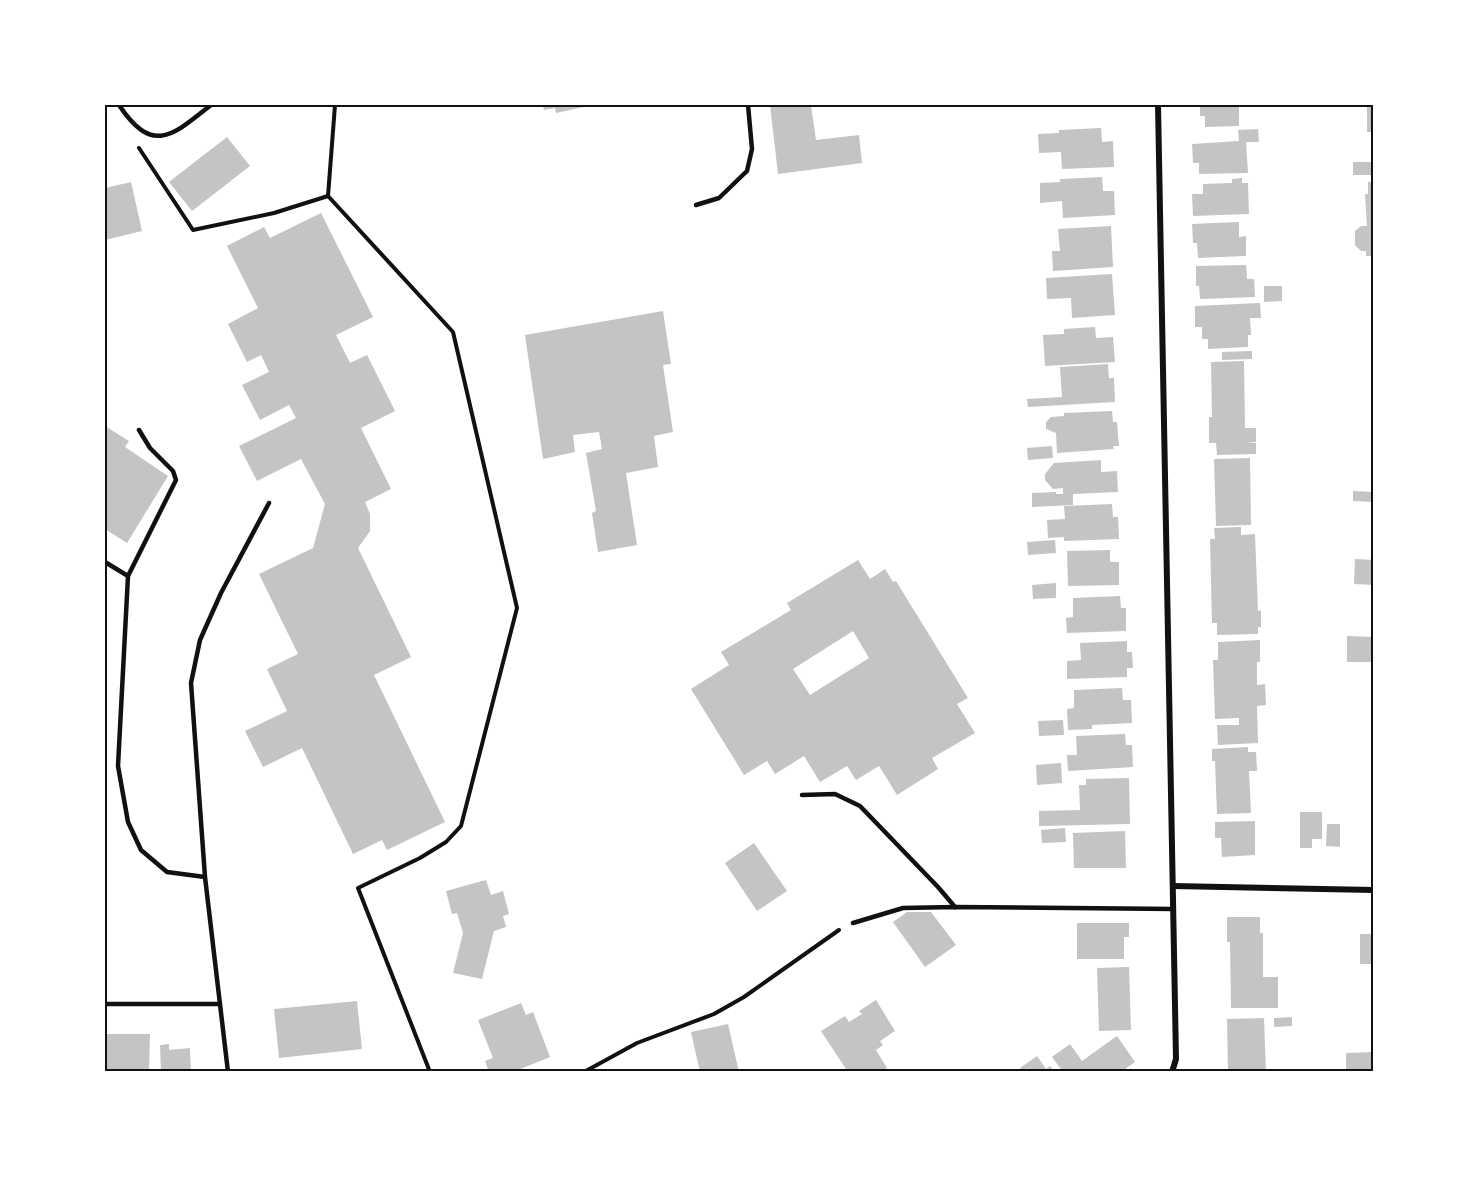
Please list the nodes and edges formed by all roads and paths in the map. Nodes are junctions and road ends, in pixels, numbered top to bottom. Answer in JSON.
{"nodes":[{"id":1,"x":118,"y":105,"type":"edge"},
{"id":2,"x":211,"y":105,"type":"edge"},
{"id":3,"x":335,"y":105,"type":"edge"},
{"id":4,"x":747,"y":105,"type":"edge"},
{"id":5,"x":1158,"y":105,"type":"edge"},
{"id":6,"x":136,"y":144,"type":"dead end"},
{"id":7,"x":328,"y":196,"type":"junction"},
{"id":8,"x":696,"y":206,"type":"dead end"},
{"id":9,"x":139,"y":430,"type":"dead end"},
{"id":10,"x":269,"y":503,"type":"dead end"},
{"id":11,"x":105,"y":561,"type":"edge"},
{"id":12,"x":128,"y":576,"type":"junction"},
{"id":13,"x":802,"y":795,"type":"dead end"},
{"id":14,"x":205,"y":877,"type":"junction"},
{"id":15,"x":1173,"y":886,"type":"junction"},
{"id":16,"x":1374,"y":890,"type":"edge"},
{"id":17,"x":955,"y":907,"type":"junction"},
{"id":18,"x":1174,"y":909,"type":"junction"},
{"id":19,"x":854,"y":923,"type":"joint"},
{"id":20,"x":105,"y":1004,"type":"edge"},
{"id":21,"x":220,"y":1004,"type":"junction"},
{"id":22,"x":228,"y":1072,"type":"edge"},
{"id":23,"x":430,"y":1072,"type":"edge"},
{"id":24,"x":584,"y":1072,"type":"edge"},
{"id":25,"x":1172,"y":1072,"type":"edge"}],
"edges":[{"from":1,"to":2,"type":"lane"},
{"from":3,"to":7,"type":"path"},
{"from":4,"to":8,"type":"lane"},
{"from":5,"to":15,"type":"street"},
{"from":6,"to":7,"type":"path"},
{"from":7,"to":23,"type":"path"},
{"from":9,"to":12,"type":"lane"},
{"from":10,"to":14,"type":"lane"},
{"from":11,"to":12,"type":"lane"},
{"from":12,"to":14,"type":"lane"},
{"from":13,"to":17,"type":"lane"},
{"from":14,"to":21,"type":"lane"},
{"from":15,"to":16,"type":"street"},
{"from":15,"to":18,"type":"street"},
{"from":17,"to":18,"type":"lane"},
{"from":17,"to":19,"type":"lane"},
{"from":18,"to":25,"type":"street"},
{"from":19,"to":24,"type":"path"},
{"from":20,"to":21,"type":"lane"},
{"from":21,"to":22,"type":"lane"}]}
